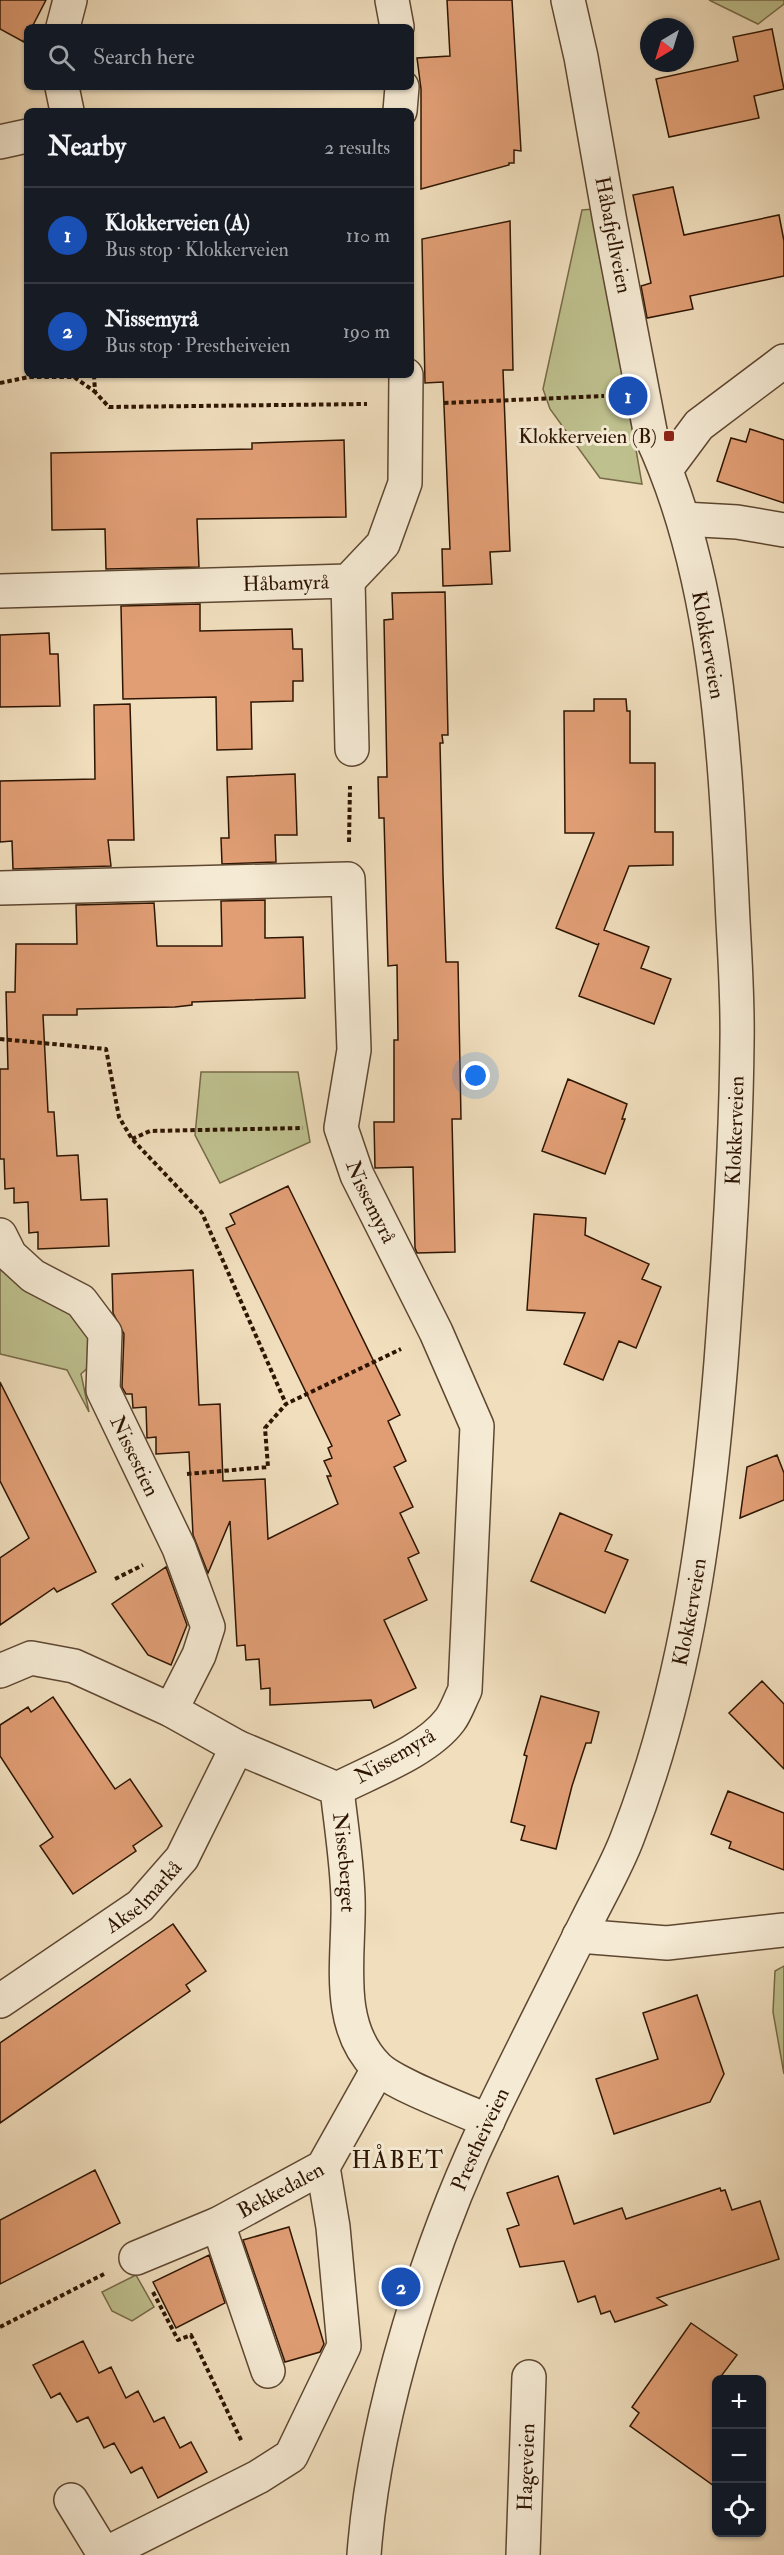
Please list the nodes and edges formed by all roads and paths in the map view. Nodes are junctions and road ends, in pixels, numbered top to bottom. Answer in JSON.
{"nodes":[{"id":1,"x":70,"y":0,"type":"edge"},
{"id":2,"x":393,"y":0,"type":"edge"},
{"id":3,"x":568,"y":0,"type":"edge"},
{"id":4,"x":64,"y":24,"type":"edge"},
{"id":5,"x":397,"y":24,"type":"edge"},
{"id":6,"x":63,"y":90,"type":"edge"},
{"id":7,"x":402,"y":90,"type":"edge"},
{"id":8,"x":66,"y":108,"type":"edge"},
{"id":9,"x":400,"y":108,"type":"edge"},
{"id":10,"x":24,"y":137,"type":"edge"},
{"id":11,"x":0,"y":142,"type":"edge"},
{"id":12,"x":784,"y":361,"type":"edge"},
{"id":13,"x":25,"y":378,"type":"edge"},
{"id":14,"x":75,"y":378,"type":"edge"},
{"id":15,"x":94,"y":378,"type":"edge"},
{"id":16,"x":0,"y":383,"type":"edge"},
{"id":17,"x":406,"y":389,"type":"edge"},
{"id":18,"x":94,"y":392,"type":"junction"},
{"id":19,"x":644,"y":393,"type":"junction"},
{"id":20,"x":667,"y":468,"type":"junction"},
{"id":21,"x":683,"y":519,"type":"junction"},
{"id":22,"x":784,"y":530,"type":"edge"},
{"id":23,"x":348,"y":581,"type":"junction"},
{"id":24,"x":0,"y":591,"type":"edge"},
{"id":25,"x":352,"y":749,"type":"joint"},
{"id":26,"x":348,"y":879,"type":"junction"},
{"id":27,"x":0,"y":888,"type":"edge"},
{"id":28,"x":0,"y":1039,"type":"edge"},
{"id":29,"x":341,"y":1128,"type":"junction"},
{"id":30,"x":132,"y":1139,"type":"junction"},
{"id":31,"x":0,"y":1234,"type":"edge"},
{"id":32,"x":436,"y":1332,"type":"junction"},
{"id":33,"x":286,"y":1404,"type":"junction"},
{"id":34,"x":144,"y":1477,"type":"junction"},
{"id":35,"x":0,"y":1671,"type":"edge"},
{"id":36,"x":171,"y":1710,"type":"junction"},
{"id":37,"x":237,"y":1747,"type":"junction"},
{"id":38,"x":337,"y":1789,"type":"junction"},
{"id":39,"x":784,"y":1930,"type":"edge"},
{"id":40,"x":579,"y":1936,"type":"junction"},
{"id":41,"x":0,"y":2001,"type":"edge"},
{"id":42,"x":378,"y":2069,"type":"junction"},
{"id":43,"x":488,"y":2121,"type":"junction"},
{"id":44,"x":323,"y":2167,"type":"junction"},
{"id":45,"x":218,"y":2224,"type":"junction"},
{"id":46,"x":136,"y":2258,"type":"junction"},
{"id":47,"x":0,"y":2327,"type":"edge"},
{"id":48,"x":268,"y":2371,"type":"dead end"},
{"id":49,"x":530,"y":2377,"type":"dead end"},
{"id":50,"x":258,"y":2477,"type":"junction"},
{"id":51,"x":71,"y":2500,"type":"dead end"},
{"id":52,"x":103,"y":2555,"type":"edge"},
{"id":53,"x":364,"y":2555,"type":"edge"},
{"id":54,"x":523,"y":2555,"type":"edge"}],
"edges":[{"from":1,"to":4,"type":"street"},
{"from":2,"to":5,"type":"street"},
{"from":3,"to":19,"type":"street","name":"Håbafjellveien"},
{"from":6,"to":8,"type":"street"},
{"from":7,"to":9,"type":"street"},
{"from":10,"to":11,"type":"street"},
{"from":12,"to":20,"type":"street"},
{"from":13,"to":16,"type":"path"},
{"from":14,"to":18,"type":"path"},
{"from":15,"to":18,"type":"path"},
{"from":17,"to":18,"type":"path"},
{"from":17,"to":19,"type":"path"},
{"from":17,"to":23,"type":"street","name":"Håbamyrå"},
{"from":19,"to":20,"type":"street","name":"Håbafjellveien"},
{"from":20,"to":21,"type":"street","name":"Klokkerveien"},
{"from":21,"to":22,"type":"street"},
{"from":21,"to":40,"type":"street","name":"Klokkerveien"},
{"from":23,"to":24,"type":"street","name":"Håbamyrå"},
{"from":23,"to":25,"type":"street"},
{"from":25,"to":26,"type":"path"},
{"from":26,"to":27,"type":"street"},
{"from":26,"to":29,"type":"street","name":"Nissemyrå"},
{"from":28,"to":30,"type":"path"},
{"from":29,"to":30,"type":"path"},
{"from":29,"to":32,"type":"street","name":"Nissemyrå"},
{"from":30,"to":33,"type":"path"},
{"from":31,"to":34,"type":"street","name":"Nissestien"},
{"from":32,"to":33,"type":"path"},
{"from":32,"to":38,"type":"street","name":"Nissemyrå"},
{"from":33,"to":34,"type":"path"},
{"from":34,"to":36,"type":"street","name":"Nissestien"},
{"from":35,"to":36,"type":"street","name":"Nisseberget"},
{"from":36,"to":37,"type":"street","name":"Nisseberget"},
{"from":37,"to":38,"type":"street","name":"Nisseberget"},
{"from":37,"to":41,"type":"street","name":"Akselmarkå"},
{"from":38,"to":42,"type":"street","name":"Nisseberget"},
{"from":39,"to":40,"type":"street"},
{"from":40,"to":43,"type":"street","name":"Prestheiveien"},
{"from":42,"to":43,"type":"street","name":"Nisseberget"},
{"from":42,"to":44,"type":"street","name":"Bekkedalen"},
{"from":43,"to":53,"type":"street","name":"Prestheiveien"},
{"from":44,"to":45,"type":"street","name":"Bekkedalen"},
{"from":44,"to":50,"type":"street"},
{"from":45,"to":46,"type":"street","name":"Bekkedalen"},
{"from":45,"to":48,"type":"street"},
{"from":46,"to":47,"type":"path"},
{"from":46,"to":50,"type":"path"},
{"from":49,"to":54,"type":"street","name":"Hageveien"},
{"from":50,"to":52,"type":"street"},
{"from":51,"to":52,"type":"street"}]}
